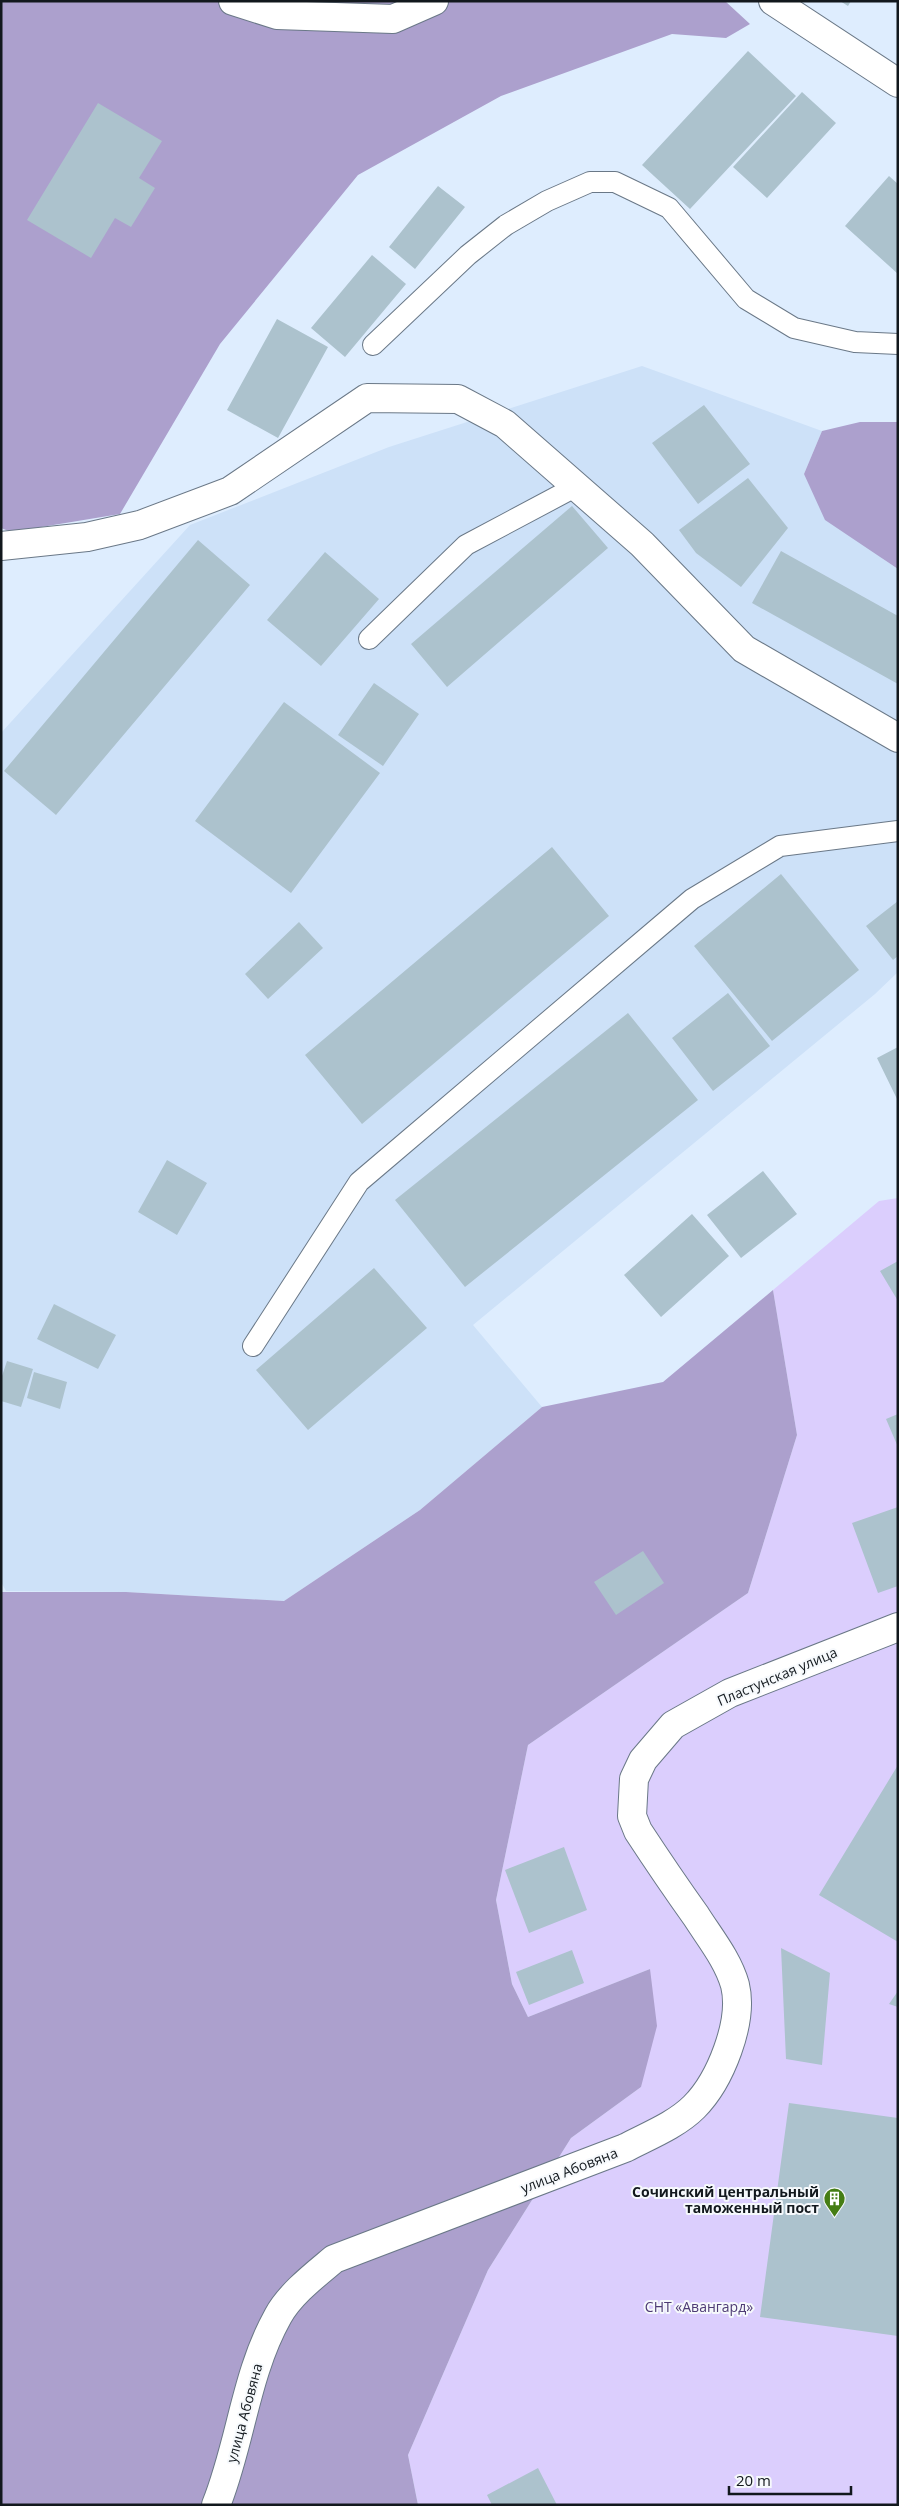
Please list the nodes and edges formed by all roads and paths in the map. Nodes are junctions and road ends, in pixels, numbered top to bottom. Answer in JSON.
{"nodes":[{"id":1,"x":233,"y":1,"type":"edge"},
{"id":2,"x":434,"y":1,"type":"edge"},
{"id":3,"x":772,"y":1,"type":"edge"},
{"id":4,"x":898,"y":83,"type":"edge"},
{"id":5,"x":898,"y":344,"type":"edge"},
{"id":6,"x":373,"y":345,"type":"dead end"},
{"id":7,"x":575,"y":488,"type":"junction"},
{"id":8,"x":1,"y":546,"type":"edge"},
{"id":9,"x":369,"y":639,"type":"dead end"},
{"id":10,"x":898,"y":738,"type":"edge"},
{"id":11,"x":898,"y":832,"type":"edge"},
{"id":12,"x":253,"y":1346,"type":"dead end"},
{"id":13,"x":898,"y":1627,"type":"edge"},
{"id":14,"x":643,"y":1760,"type":"joint"},
{"id":15,"x":216,"y":2505,"type":"edge"}],
"edges":[{"from":1,"to":2,"type":"street"},
{"from":3,"to":4,"type":"street"},
{"from":5,"to":6,"type":"lane"},
{"from":7,"to":8,"type":"street"},
{"from":7,"to":9,"type":"lane"},
{"from":7,"to":10,"type":"street"},
{"from":11,"to":12,"type":"lane"},
{"from":13,"to":14,"type":"street","name":"Пластунская улица"},
{"from":14,"to":15,"type":"street","name":"улица Абовяна"}]}
